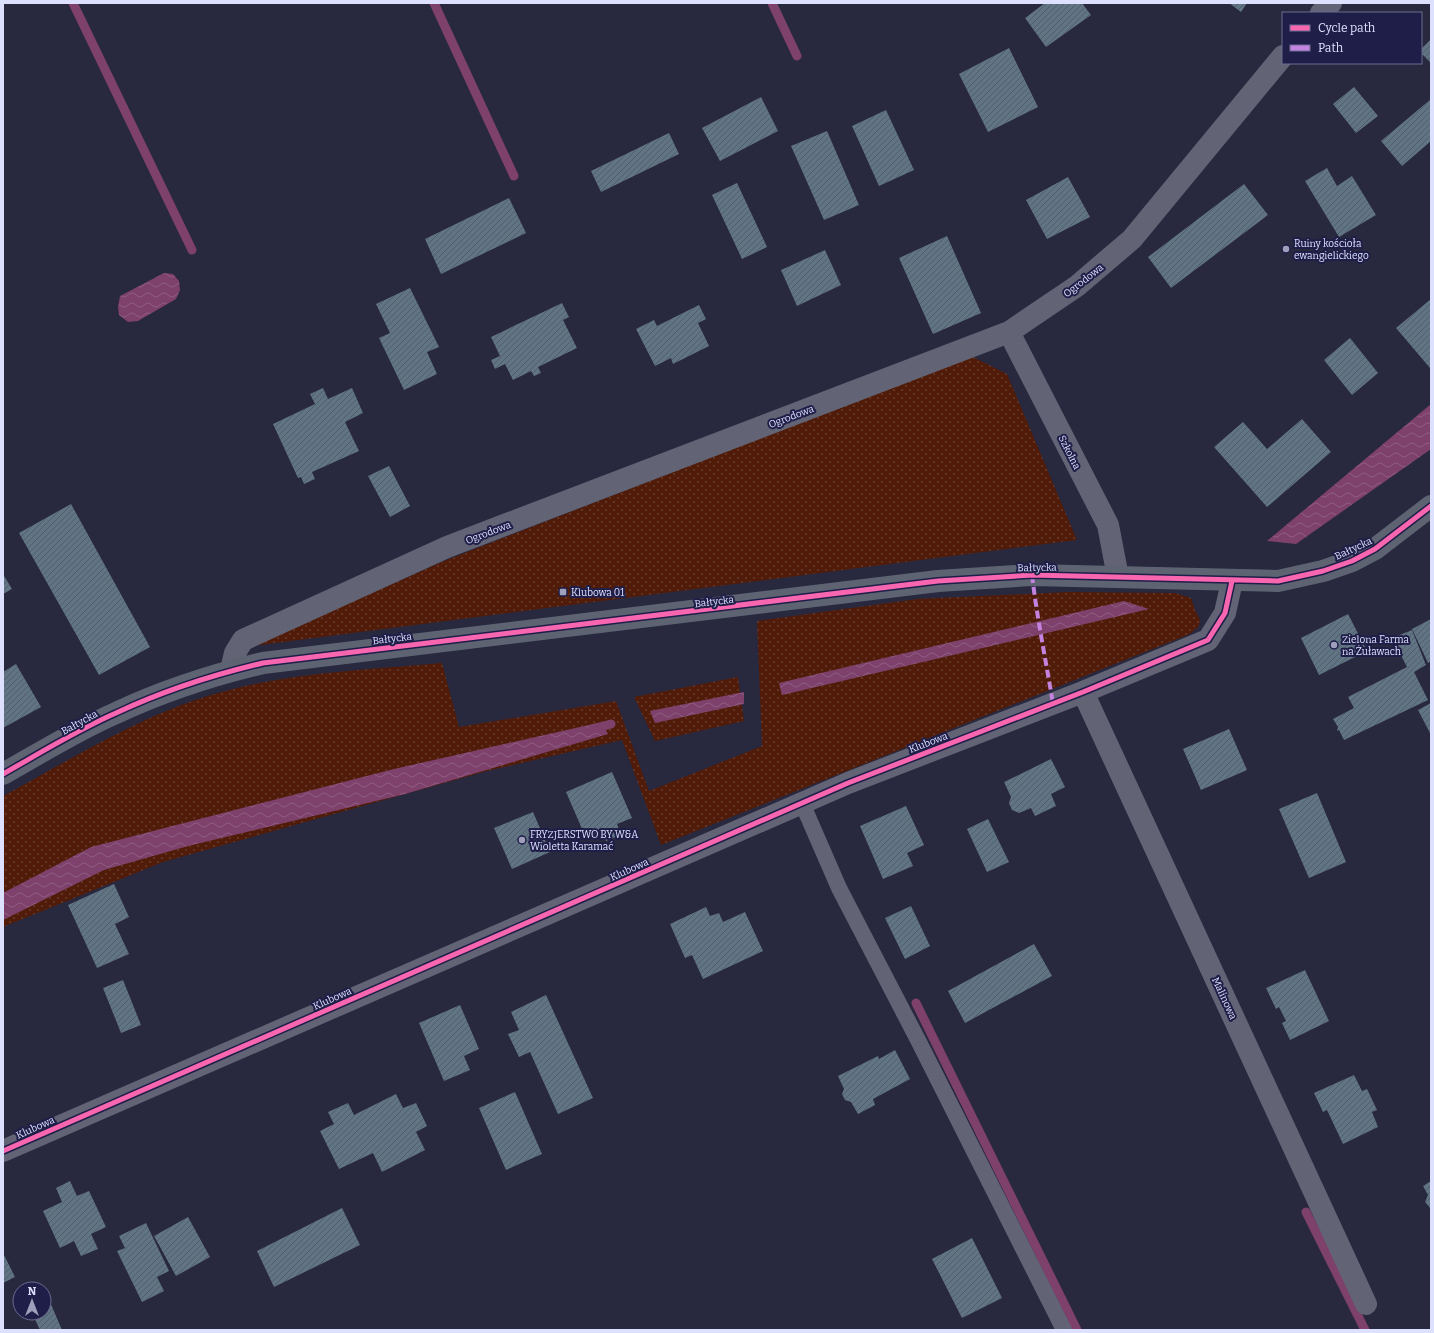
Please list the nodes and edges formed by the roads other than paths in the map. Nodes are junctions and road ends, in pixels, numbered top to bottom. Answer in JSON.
{"nodes":[{"id":1,"x":1318,"y":3,"type":"edge"},
{"id":2,"x":1331,"y":3,"type":"edge"},
{"id":3,"x":1314,"y":12,"type":"edge"},
{"id":4,"x":1322,"y":12,"type":"edge"},
{"id":5,"x":1282,"y":57,"type":"edge"},
{"id":6,"x":1009,"y":332,"type":"junction"},
{"id":7,"x":1431,"y":506,"type":"edge"},
{"id":8,"x":1118,"y":577,"type":"junction"},
{"id":9,"x":1232,"y":581,"type":"junction"},
{"id":10,"x":230,"y":670,"type":"junction"},
{"id":11,"x":1083,"y":692,"type":"junction"},
{"id":12,"x":3,"y":774,"type":"edge"},
{"id":13,"x":802,"y":803,"type":"junction"},
{"id":14,"x":3,"y":1151,"type":"edge"},
{"id":15,"x":1366,"y":1304,"type":"dead end"},
{"id":16,"x":1064,"y":1330,"type":"edge"}],
"edges":[{"from":1,"to":3,"type":"street"},
{"from":2,"to":4,"type":"street"},
{"from":5,"to":6,"type":"street","name":"Ogrodowa"},
{"from":6,"to":8,"type":"street","name":"Szkolna"},
{"from":6,"to":10,"type":"street","name":"Ogrodowa"},
{"from":7,"to":9,"type":"main road","name":"Bałtycka"},
{"from":8,"to":9,"type":"main road","name":"Bałtycka"},
{"from":8,"to":10,"type":"main road","name":"Bałtycka"},
{"from":9,"to":11,"type":"street","name":"Klubowa"},
{"from":10,"to":12,"type":"main road","name":"Bałtycka"},
{"from":11,"to":13,"type":"street","name":"Klubowa"},
{"from":11,"to":15,"type":"street","name":"Malinowa"},
{"from":13,"to":14,"type":"street","name":"Klubowa"},
{"from":13,"to":16,"type":"lane"}]}
